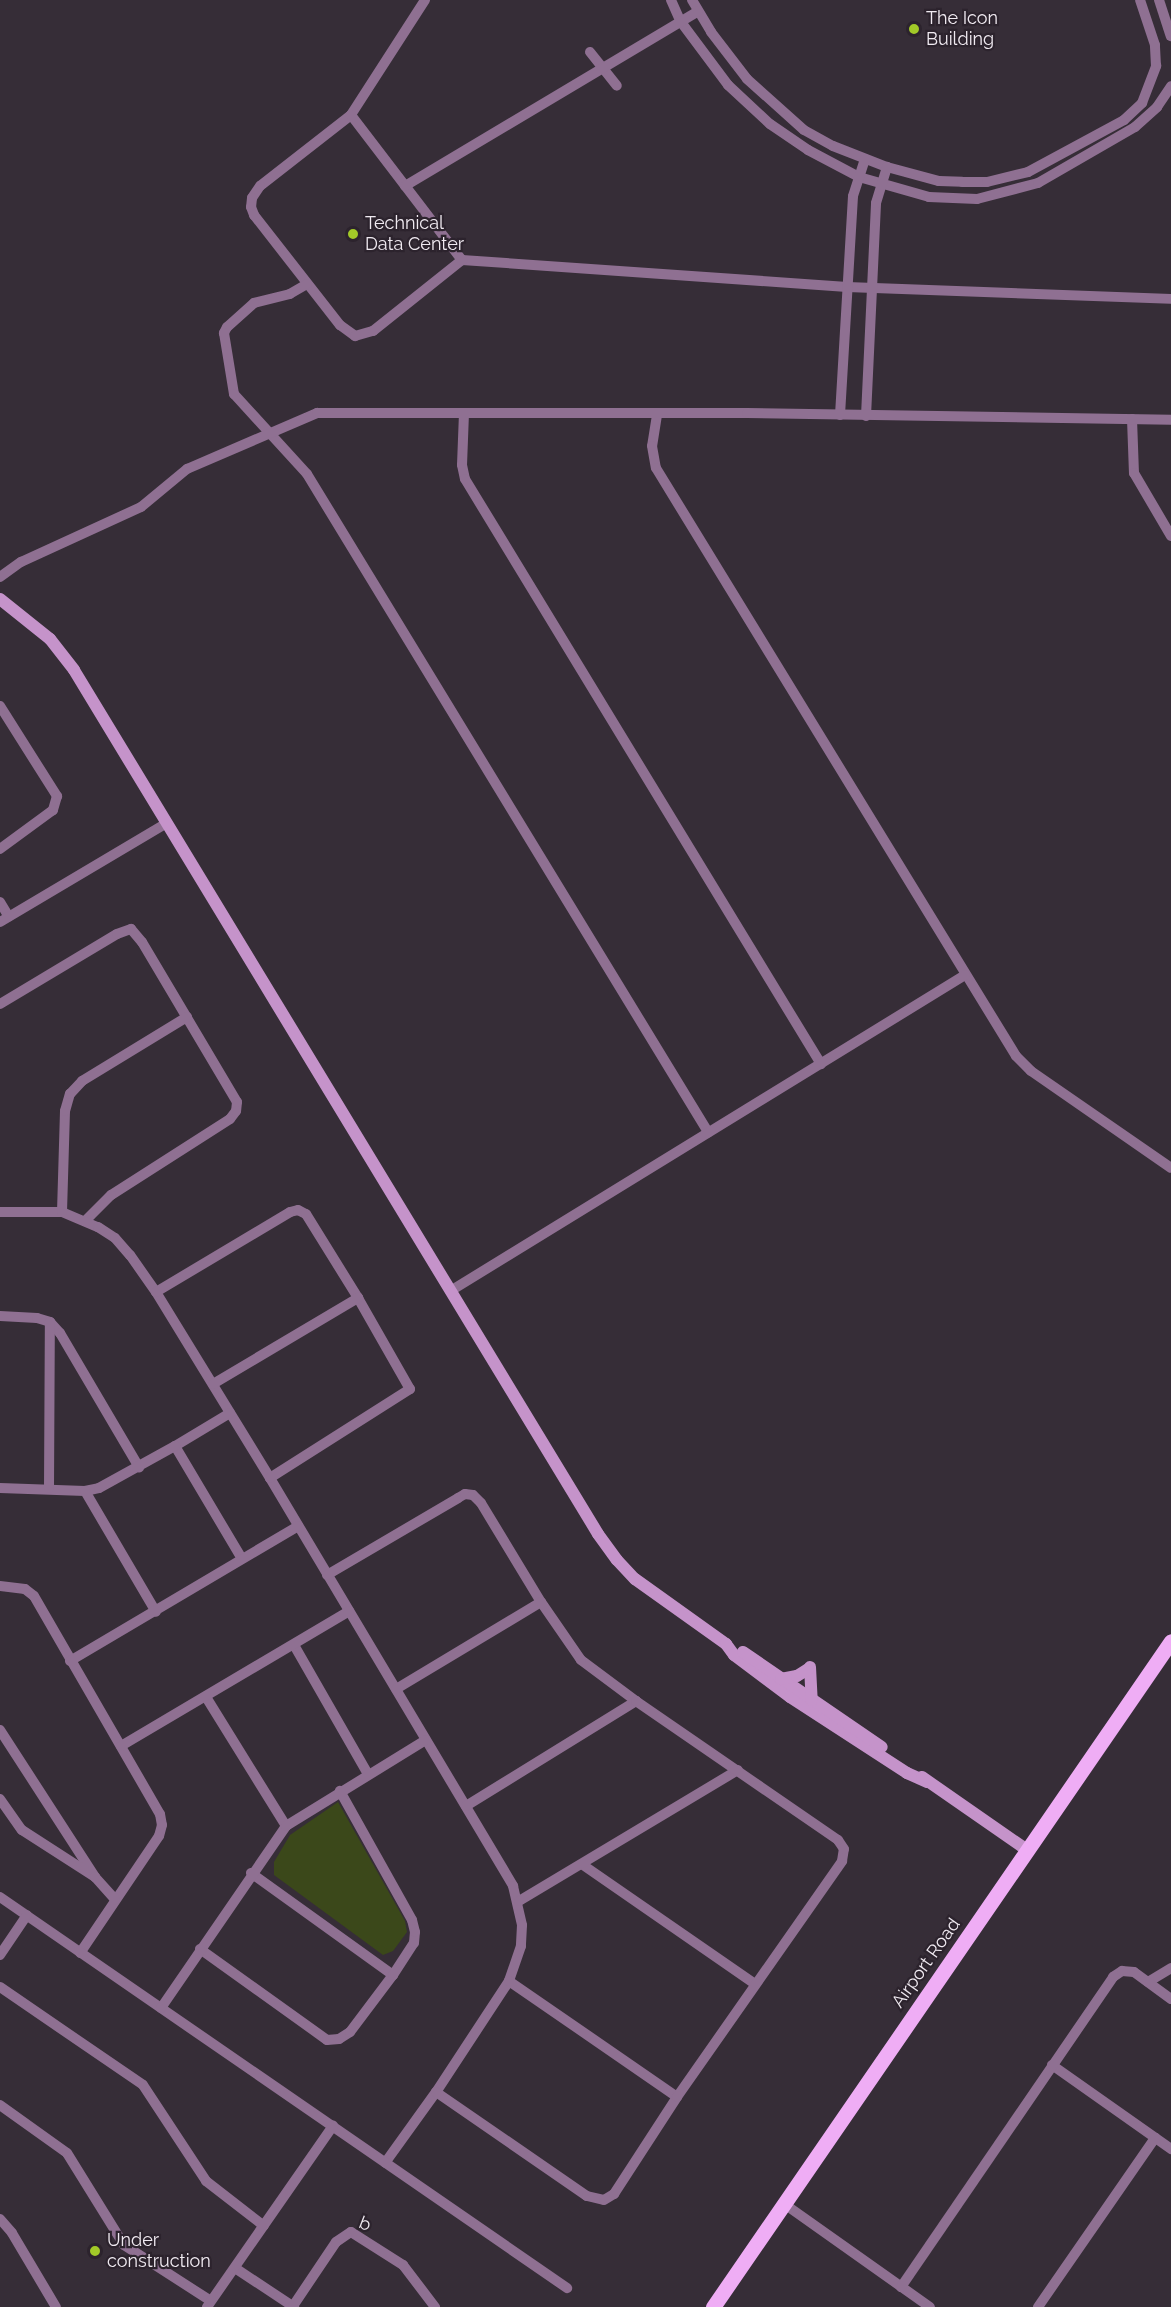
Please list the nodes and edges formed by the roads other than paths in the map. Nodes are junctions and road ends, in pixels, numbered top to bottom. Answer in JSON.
{"nodes":[{"id":1,"x":425,"y":0,"type":"edge"},
{"id":2,"x":671,"y":0,"type":"edge"},
{"id":3,"x":692,"y":0,"type":"edge"},
{"id":4,"x":1140,"y":0,"type":"edge"},
{"id":5,"x":1159,"y":0,"type":"edge"},
{"id":6,"x":698,"y":11,"type":"junction"},
{"id":7,"x":681,"y":22,"type":"junction"},
{"id":8,"x":1171,"y":36,"type":"edge"},
{"id":9,"x":590,"y":52,"type":"dead end"},
{"id":10,"x":603,"y":71,"type":"junction"},
{"id":11,"x":1152,"y":82,"type":"junction"},
{"id":12,"x":1171,"y":85,"type":"edge"},
{"id":13,"x":617,"y":86,"type":"dead end"},
{"id":14,"x":351,"y":115,"type":"junction"},
{"id":15,"x":865,"y":159,"type":"junction"},
{"id":16,"x":887,"y":167,"type":"junction"},
{"id":17,"x":859,"y":177,"type":"junction"},
{"id":18,"x":882,"y":184,"type":"junction"},
{"id":19,"x":405,"y":186,"type":"junction"},
{"id":20,"x":462,"y":260,"type":"junction"},
{"id":21,"x":308,"y":284,"type":"junction"},
{"id":22,"x":847,"y":287,"type":"junction"},
{"id":23,"x":872,"y":287,"type":"junction"},
{"id":24,"x":1171,"y":299,"type":"edge"},
{"id":25,"x":464,"y":413,"type":"junction"},
{"id":26,"x":657,"y":415,"type":"junction"},
{"id":27,"x":840,"y":415,"type":"junction"},
{"id":28,"x":866,"y":416,"type":"junction"},
{"id":29,"x":1132,"y":419,"type":"junction"},
{"id":30,"x":1171,"y":420,"type":"edge"},
{"id":31,"x":271,"y":432,"type":"junction"},
{"id":32,"x":1171,"y":536,"type":"edge"},
{"id":33,"x":0,"y":578,"type":"edge"},
{"id":34,"x":0,"y":599,"type":"edge"},
{"id":35,"x":0,"y":706,"type":"edge"},
{"id":36,"x":167,"y":823,"type":"junction"},
{"id":37,"x":0,"y":849,"type":"edge"},
{"id":38,"x":0,"y":902,"type":"edge"},
{"id":39,"x":4,"y":919,"type":"edge"},
{"id":40,"x":965,"y":975,"type":"junction"},
{"id":41,"x":0,"y":1004,"type":"edge"},
{"id":42,"x":187,"y":1017,"type":"junction"},
{"id":43,"x":820,"y":1064,"type":"junction"},
{"id":44,"x":708,"y":1132,"type":"junction"},
{"id":45,"x":1171,"y":1168,"type":"edge"},
{"id":46,"x":0,"y":1212,"type":"edge"},
{"id":47,"x":62,"y":1212,"type":"junction"},
{"id":48,"x":85,"y":1221,"type":"junction"},
{"id":49,"x":452,"y":1290,"type":"junction"},
{"id":50,"x":156,"y":1292,"type":"junction"},
{"id":51,"x":358,"y":1298,"type":"junction"},
{"id":52,"x":0,"y":1316,"type":"edge"},
{"id":53,"x":50,"y":1322,"type":"junction"},
{"id":54,"x":213,"y":1384,"type":"junction"},
{"id":55,"x":230,"y":1413,"type":"junction"},
{"id":56,"x":175,"y":1446,"type":"junction"},
{"id":57,"x":139,"y":1467,"type":"junction"},
{"id":58,"x":270,"y":1478,"type":"junction"},
{"id":59,"x":0,"y":1488,"type":"edge"},
{"id":60,"x":49,"y":1488,"type":"junction"},
{"id":61,"x":85,"y":1491,"type":"junction"},
{"id":62,"x":298,"y":1526,"type":"junction"},
{"id":63,"x":242,"y":1559,"type":"junction"},
{"id":64,"x":327,"y":1575,"type":"junction"},
{"id":65,"x":0,"y":1586,"type":"edge"},
{"id":66,"x":542,"y":1602,"type":"junction"},
{"id":67,"x":156,"y":1611,"type":"junction"},
{"id":68,"x":349,"y":1611,"type":"junction"},
{"id":69,"x":1171,"y":1641,"type":"edge"},
{"id":70,"x":726,"y":1644,"type":"junction"},
{"id":71,"x":294,"y":1645,"type":"junction"},
{"id":72,"x":70,"y":1662,"type":"junction"},
{"id":73,"x":781,"y":1679,"type":"junction"},
{"id":74,"x":396,"y":1689,"type":"junction"},
{"id":75,"x":206,"y":1697,"type":"junction"},
{"id":76,"x":812,"y":1700,"type":"junction"},
{"id":77,"x":636,"y":1701,"type":"junction"},
{"id":78,"x":0,"y":1730,"type":"edge"},
{"id":79,"x":426,"y":1740,"type":"junction"},
{"id":80,"x":121,"y":1746,"type":"junction"},
{"id":81,"x":738,"y":1770,"type":"junction"},
{"id":82,"x":369,"y":1774,"type":"junction"},
{"id":83,"x":927,"y":1782,"type":"junction"},
{"id":84,"x":340,"y":1791,"type":"junction"},
{"id":85,"x":0,"y":1799,"type":"edge"},
{"id":86,"x":466,"y":1806,"type":"junction"},
{"id":87,"x":286,"y":1826,"type":"junction"},
{"id":88,"x":1027,"y":1850,"type":"junction"},
{"id":89,"x":583,"y":1865,"type":"junction"},
{"id":90,"x":251,"y":1873,"type":"junction"},
{"id":91,"x":95,"y":1877,"type":"junction"},
{"id":92,"x":0,"y":1897,"type":"edge"},
{"id":93,"x":115,"y":1899,"type":"junction"},
{"id":94,"x":519,"y":1901,"type":"junction"},
{"id":95,"x":27,"y":1915,"type":"junction"},
{"id":96,"x":200,"y":1949,"type":"junction"},
{"id":97,"x":80,"y":1953,"type":"junction"},
{"id":98,"x":0,"y":1955,"type":"edge"},
{"id":99,"x":1171,"y":1968,"type":"edge"},
{"id":100,"x":393,"y":1975,"type":"junction"},
{"id":101,"x":510,"y":1981,"type":"junction"},
{"id":102,"x":1148,"y":1982,"type":"junction"},
{"id":103,"x":755,"y":1984,"type":"junction"},
{"id":104,"x":0,"y":1987,"type":"edge"},
{"id":105,"x":1171,"y":1999,"type":"edge"},
{"id":106,"x":161,"y":2008,"type":"junction"},
{"id":107,"x":1052,"y":2065,"type":"junction"},
{"id":108,"x":436,"y":2092,"type":"junction"},
{"id":109,"x":677,"y":2097,"type":"junction"},
{"id":110,"x":0,"y":2105,"type":"edge"},
{"id":111,"x":333,"y":2126,"type":"junction"},
{"id":112,"x":1155,"y":2138,"type":"junction"},
{"id":113,"x":1171,"y":2149,"type":"edge"},
{"id":114,"x":385,"y":2163,"type":"junction"},
{"id":115,"x":783,"y":2203,"type":"junction"},
{"id":116,"x":0,"y":2219,"type":"edge"},
{"id":117,"x":264,"y":2226,"type":"junction"},
{"id":118,"x":235,"y":2268,"type":"junction"},
{"id":119,"x":901,"y":2287,"type":"junction"},
{"id":120,"x":567,"y":2288,"type":"dead end"},
{"id":121,"x":209,"y":2304,"type":"edge"},
{"id":122,"x":56,"y":2307,"type":"edge"},
{"id":123,"x":294,"y":2307,"type":"edge"},
{"id":124,"x":435,"y":2307,"type":"edge"},
{"id":125,"x":713,"y":2307,"type":"edge"},
{"id":126,"x":930,"y":2307,"type":"edge"},
{"id":127,"x":1038,"y":2307,"type":"edge"}],
"edges":[{"from":1,"to":14,"type":"street"},
{"from":2,"to":7,"type":"street"},
{"from":3,"to":6,"type":"street"},
{"from":4,"to":11,"type":"street"},
{"from":5,"to":8,"type":"street"},
{"from":6,"to":7,"type":"street"},
{"from":6,"to":15,"type":"street"},
{"from":7,"to":10,"type":"street"},
{"from":7,"to":17,"type":"street"},
{"from":9,"to":10,"type":"street"},
{"from":10,"to":13,"type":"street"},
{"from":10,"to":19,"type":"street"},
{"from":11,"to":12,"type":"street"},
{"from":11,"to":16,"type":"street"},
{"from":12,"to":18,"type":"street"},
{"from":14,"to":19,"type":"street"},
{"from":14,"to":21,"type":"street"},
{"from":15,"to":16,"type":"street"},
{"from":15,"to":17,"type":"street"},
{"from":16,"to":18,"type":"street"},
{"from":17,"to":18,"type":"street"},
{"from":17,"to":22,"type":"street"},
{"from":18,"to":23,"type":"street"},
{"from":19,"to":20,"type":"street"},
{"from":20,"to":21,"type":"street"},
{"from":20,"to":22,"type":"street"},
{"from":21,"to":31,"type":"street"},
{"from":22,"to":23,"type":"street"},
{"from":22,"to":27,"type":"street"},
{"from":23,"to":24,"type":"street"},
{"from":23,"to":28,"type":"street"},
{"from":25,"to":26,"type":"street"},
{"from":25,"to":31,"type":"street"},
{"from":25,"to":43,"type":"street"},
{"from":26,"to":27,"type":"street"},
{"from":26,"to":40,"type":"street"},
{"from":27,"to":28,"type":"street"},
{"from":28,"to":29,"type":"street"},
{"from":29,"to":30,"type":"street"},
{"from":29,"to":32,"type":"street"},
{"from":31,"to":33,"type":"street"},
{"from":31,"to":44,"type":"street"},
{"from":34,"to":36,"type":"main road"},
{"from":35,"to":37,"type":"street"},
{"from":36,"to":39,"type":"street"},
{"from":36,"to":49,"type":"main road"},
{"from":38,"to":39,"type":"street"},
{"from":40,"to":43,"type":"street"},
{"from":40,"to":45,"type":"street"},
{"from":41,"to":42,"type":"street"},
{"from":42,"to":47,"type":"street"},
{"from":42,"to":48,"type":"street"},
{"from":43,"to":44,"type":"street"},
{"from":44,"to":49,"type":"street"},
{"from":46,"to":47,"type":"street"},
{"from":47,"to":48,"type":"street"},
{"from":48,"to":50,"type":"street"},
{"from":49,"to":70,"type":"main road"},
{"from":50,"to":51,"type":"street"},
{"from":50,"to":54,"type":"street"},
{"from":51,"to":54,"type":"street"},
{"from":51,"to":58,"type":"street"},
{"from":52,"to":53,"type":"street"},
{"from":53,"to":57,"type":"street"},
{"from":53,"to":60,"type":"street"},
{"from":54,"to":55,"type":"street"},
{"from":55,"to":56,"type":"street"},
{"from":55,"to":58,"type":"street"},
{"from":56,"to":57,"type":"street"},
{"from":56,"to":63,"type":"street"},
{"from":57,"to":61,"type":"street"},
{"from":58,"to":62,"type":"street"},
{"from":59,"to":60,"type":"street"},
{"from":60,"to":61,"type":"street"},
{"from":61,"to":67,"type":"street"},
{"from":62,"to":63,"type":"street"},
{"from":62,"to":64,"type":"street"},
{"from":63,"to":67,"type":"street"},
{"from":64,"to":66,"type":"street"},
{"from":64,"to":68,"type":"street"},
{"from":65,"to":72,"type":"street"},
{"from":66,"to":74,"type":"street"},
{"from":66,"to":77,"type":"street"},
{"from":67,"to":72,"type":"street"},
{"from":68,"to":71,"type":"street"},
{"from":68,"to":74,"type":"street"},
{"from":69,"to":88,"type":"main road","name":"Airport Road"},
{"from":70,"to":73,"type":"main road"},
{"from":70,"to":83,"type":"main road"},
{"from":71,"to":75,"type":"street"},
{"from":71,"to":82,"type":"street"},
{"from":72,"to":80,"type":"street"},
{"from":73,"to":76,"type":"main road"},
{"from":73,"to":76,"type":"main road"},
{"from":74,"to":79,"type":"street"},
{"from":75,"to":80,"type":"street"},
{"from":75,"to":87,"type":"street"},
{"from":76,"to":83,"type":"main road"},
{"from":77,"to":81,"type":"street"},
{"from":77,"to":86,"type":"street"},
{"from":78,"to":91,"type":"street"},
{"from":79,"to":82,"type":"street"},
{"from":79,"to":86,"type":"street"},
{"from":80,"to":93,"type":"street"},
{"from":81,"to":89,"type":"street"},
{"from":81,"to":103,"type":"street"},
{"from":82,"to":84,"type":"street"},
{"from":83,"to":88,"type":"main road"},
{"from":84,"to":87,"type":"street"},
{"from":84,"to":100,"type":"street"},
{"from":85,"to":91,"type":"street"},
{"from":86,"to":94,"type":"street"},
{"from":87,"to":90,"type":"street"},
{"from":88,"to":115,"type":"main road","name":"Airport Road"},
{"from":89,"to":94,"type":"street"},
{"from":89,"to":103,"type":"street"},
{"from":90,"to":96,"type":"street"},
{"from":90,"to":100,"type":"street"},
{"from":91,"to":93,"type":"street"},
{"from":92,"to":95,"type":"street"},
{"from":93,"to":97,"type":"street"},
{"from":94,"to":101,"type":"street"},
{"from":95,"to":97,"type":"street"},
{"from":95,"to":98,"type":"street"},
{"from":96,"to":100,"type":"street"},
{"from":96,"to":106,"type":"street"},
{"from":97,"to":106,"type":"street"},
{"from":99,"to":102,"type":"street"},
{"from":101,"to":108,"type":"street"},
{"from":101,"to":109,"type":"street"},
{"from":102,"to":105,"type":"street"},
{"from":102,"to":107,"type":"street"},
{"from":103,"to":109,"type":"street"},
{"from":104,"to":117,"type":"street"},
{"from":106,"to":111,"type":"street"},
{"from":107,"to":112,"type":"street"},
{"from":107,"to":119,"type":"street"},
{"from":108,"to":109,"type":"street"},
{"from":108,"to":114,"type":"street"},
{"from":110,"to":121,"type":"street"},
{"from":111,"to":114,"type":"street"},
{"from":111,"to":117,"type":"street"},
{"from":112,"to":113,"type":"street"},
{"from":112,"to":127,"type":"street"},
{"from":114,"to":120,"type":"street"},
{"from":115,"to":119,"type":"street"},
{"from":115,"to":125,"type":"main road","name":"Airport Road"},
{"from":116,"to":122,"type":"street"},
{"from":117,"to":118,"type":"street"},
{"from":118,"to":121,"type":"street"},
{"from":118,"to":123,"type":"street"},
{"from":119,"to":126,"type":"street"},
{"from":123,"to":124,"type":"street","name":"b"}]}
